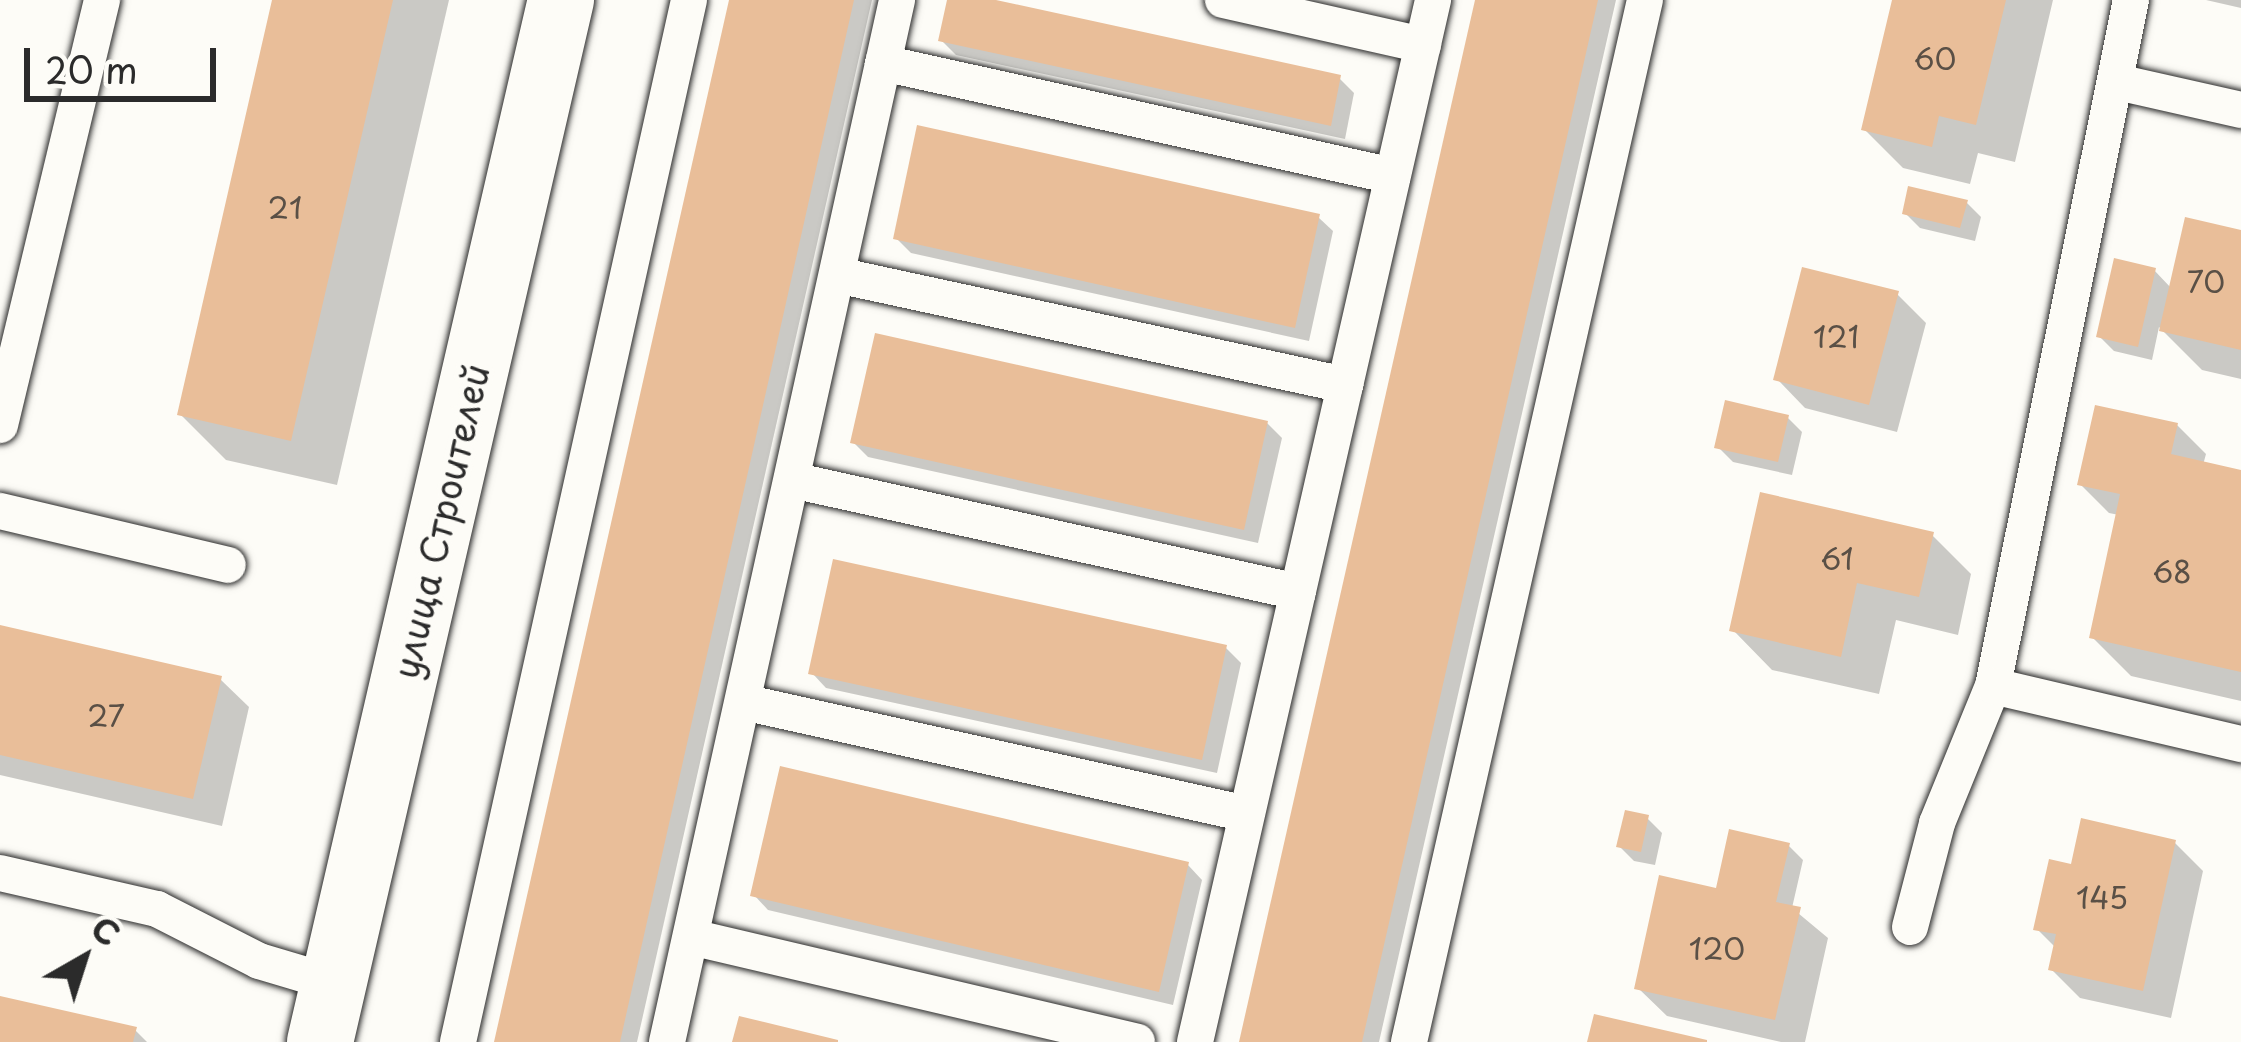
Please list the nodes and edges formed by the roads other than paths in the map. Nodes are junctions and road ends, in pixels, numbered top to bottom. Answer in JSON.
{"nodes":[{"id":1,"x":101,"y":0,"type":"edge"},
{"id":2,"x":561,"y":0,"type":"edge"},
{"id":3,"x":689,"y":0,"type":"edge"},
{"id":4,"x":897,"y":0,"type":"edge"},
{"id":5,"x":1223,"y":0,"type":"edge"},
{"id":6,"x":1433,"y":0,"type":"edge"},
{"id":7,"x":1645,"y":0,"type":"edge"},
{"id":8,"x":2131,"y":0,"type":"edge"},
{"id":9,"x":1423,"y":45,"type":"junction"},
{"id":10,"x":884,"y":63,"type":"junction"},
{"id":11,"x":2117,"y":82,"type":"junction"},
{"id":12,"x":2241,"y":110,"type":"edge"},
{"id":13,"x":1393,"y":176,"type":"junction"},
{"id":14,"x":837,"y":275,"type":"junction"},
{"id":15,"x":1345,"y":385,"type":"junction"},
{"id":16,"x":0,"y":425,"type":"edge"},
{"id":17,"x":792,"y":480,"type":"junction"},
{"id":18,"x":0,"y":511,"type":"edge"},
{"id":19,"x":228,"y":566,"type":"dead end"},
{"id":20,"x":1298,"y":592,"type":"junction"},
{"id":21,"x":1993,"y":686,"type":"junction"},
{"id":22,"x":743,"y":702,"type":"junction"},
{"id":23,"x":2241,"y":744,"type":"edge"},
{"id":24,"x":1247,"y":814,"type":"junction"},
{"id":25,"x":0,"y":873,"type":"edge"},
{"id":26,"x":1910,"y":927,"type":"dead end"},
{"id":27,"x":691,"y":937,"type":"junction"},
{"id":28,"x":327,"y":1012,"type":"edge"},
{"id":29,"x":458,"y":1042,"type":"edge"},
{"id":30,"x":668,"y":1042,"type":"edge"},
{"id":31,"x":1137,"y":1042,"type":"edge"},
{"id":32,"x":1195,"y":1042,"type":"edge"},
{"id":33,"x":1409,"y":1042,"type":"edge"}],
"edges":[{"from":1,"to":16,"type":"lane"},
{"from":2,"to":28,"type":"street","name":"улица Строителей"},
{"from":3,"to":29,"type":"lane"},
{"from":4,"to":10,"type":"lane"},
{"from":5,"to":9,"type":"lane"},
{"from":6,"to":9,"type":"lane"},
{"from":7,"to":33,"type":"lane"},
{"from":8,"to":11,"type":"lane"},
{"from":9,"to":13,"type":"lane"},
{"from":10,"to":13,"type":"lane"},
{"from":10,"to":14,"type":"lane"},
{"from":11,"to":12,"type":"lane"},
{"from":11,"to":21,"type":"lane"},
{"from":13,"to":15,"type":"lane"},
{"from":14,"to":15,"type":"lane"},
{"from":14,"to":17,"type":"lane"},
{"from":15,"to":20,"type":"lane"},
{"from":17,"to":20,"type":"lane"},
{"from":17,"to":22,"type":"lane"},
{"from":18,"to":19,"type":"lane"},
{"from":20,"to":24,"type":"lane"},
{"from":21,"to":23,"type":"lane"},
{"from":21,"to":26,"type":"lane"},
{"from":22,"to":24,"type":"lane"},
{"from":22,"to":27,"type":"lane"},
{"from":24,"to":32,"type":"lane"},
{"from":25,"to":28,"type":"lane"},
{"from":27,"to":30,"type":"lane"},
{"from":27,"to":31,"type":"lane"}]}
